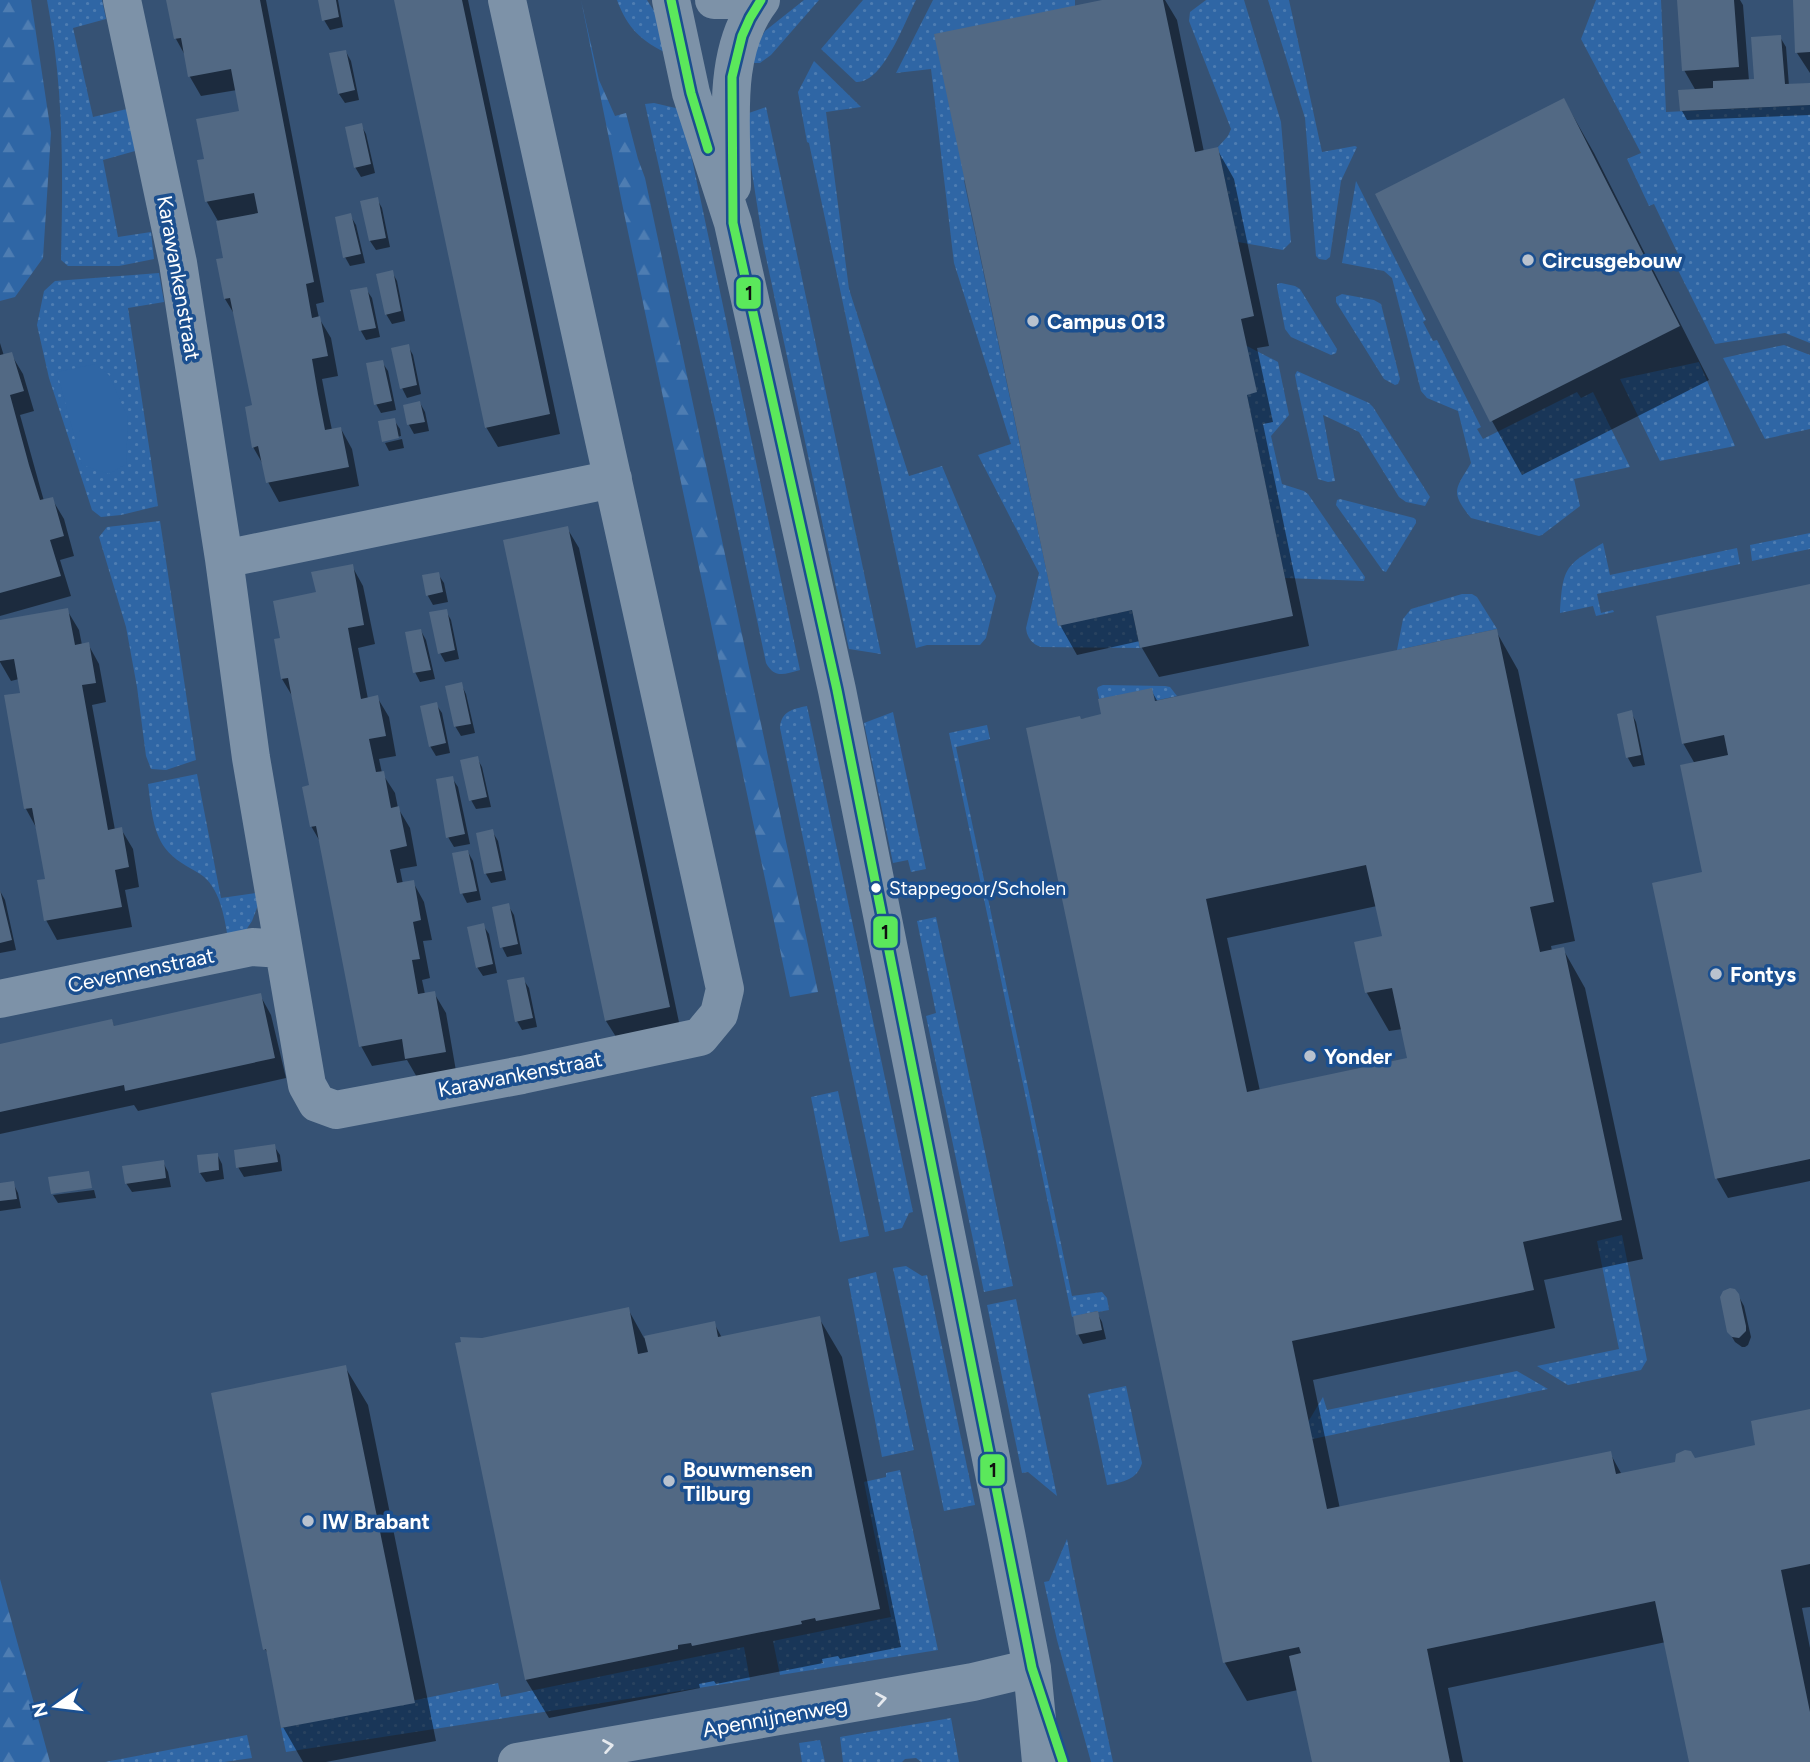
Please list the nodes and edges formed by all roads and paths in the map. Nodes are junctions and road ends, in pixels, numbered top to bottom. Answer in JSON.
{"nodes":[{"id":1,"x":122,"y":0,"type":"edge"},
{"id":2,"x":507,"y":0,"type":"edge"},
{"id":3,"x":671,"y":0,"type":"edge"},
{"id":4,"x":714,"y":0,"type":"edge"},
{"id":5,"x":733,"y":0,"type":"edge"},
{"id":6,"x":761,"y":0,"type":"edge"},
{"id":7,"x":733,"y":223,"type":"junction"},
{"id":8,"x":613,"y":479,"type":"junction"},
{"id":9,"x":224,"y":559,"type":"junction"},
{"id":10,"x":283,"y":949,"type":"junction"},
{"id":11,"x":0,"y":999,"type":"edge"},
{"id":12,"x":1032,"y":1668,"type":"junction"},
{"id":13,"x":517,"y":1762,"type":"edge"},
{"id":14,"x":1041,"y":1762,"type":"edge"},
{"id":15,"x":1063,"y":1762,"type":"edge"}],
"edges":[{"from":1,"to":9,"type":"street","name":"Karawankenstraat"},
{"from":2,"to":8,"type":"street","name":"Karawankenstraat"},
{"from":3,"to":7,"type":"street"},
{"from":4,"to":5,"type":"street"},
{"from":6,"to":7,"type":"street"},
{"from":7,"to":12,"type":"street"},
{"from":8,"to":9,"type":"street"},
{"from":8,"to":10,"type":"street","name":"Karawankenstraat"},
{"from":9,"to":10,"type":"street","name":"Karawankenstraat"},
{"from":10,"to":11,"type":"street","name":"Cevennenstraat"},
{"from":13,"to":12,"type":"street","name":"Apennijnenweg","one_way":true},
{"from":12,"to":14,"type":"street"},
{"from":12,"to":15,"type":"street"}]}
